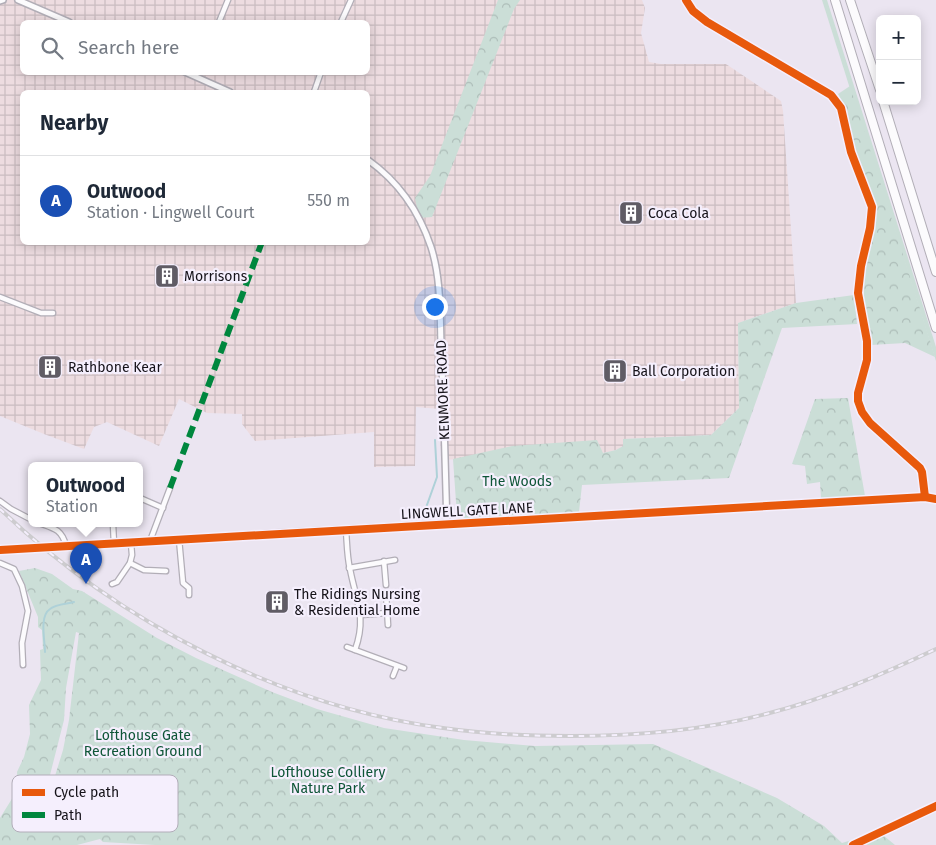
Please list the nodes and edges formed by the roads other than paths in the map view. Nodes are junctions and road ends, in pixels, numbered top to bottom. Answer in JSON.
{"nodes":[{"id":1,"x":18,"y":0,"type":"edge"},
{"id":2,"x":228,"y":0,"type":"edge"},
{"id":3,"x":351,"y":0,"type":"edge"},
{"id":4,"x":686,"y":0,"type":"edge"},
{"id":5,"x":835,"y":0,"type":"edge"},
{"id":6,"x":850,"y":0,"type":"edge"},
{"id":7,"x":64,"y":20,"type":"edge"},
{"id":8,"x":220,"y":20,"type":"edge"},
{"id":9,"x":343,"y":20,"type":"edge"},
{"id":10,"x":726,"y":35,"type":"dead end"},
{"id":11,"x":196,"y":75,"type":"edge"},
{"id":12,"x":320,"y":75,"type":"edge"},
{"id":13,"x":876,"y":78,"type":"edge"},
{"id":14,"x":226,"y":90,"type":"edge"},
{"id":15,"x":315,"y":90,"type":"edge"},
{"id":16,"x":884,"y":105,"type":"edge"},
{"id":17,"x":370,"y":162,"type":"edge"},
{"id":18,"x":936,"y":272,"type":"edge"},
{"id":19,"x":0,"y":297,"type":"edge"},
{"id":20,"x":53,"y":313,"type":"dead end"},
{"id":21,"x":936,"y":328,"type":"edge"},
{"id":22,"x":920,"y":468,"type":"dead end"},
{"id":23,"x":170,"y":488,"type":"dead end"},
{"id":24,"x":925,"y":497,"type":"junction"},
{"id":25,"x":143,"y":499,"type":"edge"},
{"id":26,"x":936,"y":499,"type":"edge"},
{"id":27,"x":0,"y":500,"type":"edge"},
{"id":28,"x":163,"y":508,"type":"junction"},
{"id":29,"x":28,"y":518,"type":"edge"},
{"id":30,"x":447,"y":524,"type":"junction"},
{"id":31,"x":49,"y":527,"type":"edge"},
{"id":32,"x":112,"y":527,"type":"edge"},
{"id":33,"x":346,"y":530,"type":"junction"},
{"id":34,"x":180,"y":539,"type":"junction"},
{"id":35,"x":150,"y":541,"type":"junction"},
{"id":36,"x":131,"y":543,"type":"junction"},
{"id":37,"x":114,"y":544,"type":"junction"},
{"id":38,"x":66,"y":546,"type":"junction"},
{"id":39,"x":0,"y":550,"type":"edge"},
{"id":40,"x":395,"y":560,"type":"dead end"},
{"id":41,"x":384,"y":561,"type":"junction"},
{"id":42,"x":0,"y":563,"type":"edge"},
{"id":43,"x":130,"y":563,"type":"junction"},
{"id":44,"x":349,"y":568,"type":"junction"},
{"id":45,"x":166,"y":571,"type":"dead end"},
{"id":46,"x":112,"y":584,"type":"dead end"},
{"id":47,"x":386,"y":585,"type":"dead end"},
{"id":48,"x":386,"y":593,"type":"dead end"},
{"id":49,"x":189,"y":595,"type":"dead end"},
{"id":50,"x":387,"y":613,"type":"junction"},
{"id":51,"x":361,"y":615,"type":"junction"},
{"id":52,"x":388,"y":625,"type":"dead end"},
{"id":53,"x":347,"y":647,"type":"dead end"},
{"id":54,"x":355,"y":650,"type":"junction"},
{"id":55,"x":23,"y":666,"type":"dead end"},
{"id":56,"x":397,"y":666,"type":"junction"},
{"id":57,"x":404,"y":668,"type":"dead end"},
{"id":58,"x":393,"y":676,"type":"dead end"},
{"id":59,"x":936,"y":806,"type":"edge"},
{"id":60,"x":856,"y":843,"type":"dead end"}],
"edges":[{"from":1,"to":7,"type":"street"},
{"from":2,"to":8,"type":"street"},
{"from":3,"to":9,"type":"street"},
{"from":4,"to":10,"type":"street"},
{"from":5,"to":21,"type":"highway"},
{"from":6,"to":13,"type":"highway"},
{"from":11,"to":14,"type":"street"},
{"from":12,"to":15,"type":"street"},
{"from":16,"to":18,"type":"highway"},
{"from":17,"to":30,"type":"street","name":"KENMORE ROAD"},
{"from":19,"to":20,"type":"street"},
{"from":22,"to":24,"type":"street"},
{"from":23,"to":28,"type":"street"},
{"from":24,"to":26,"type":"street","name":"LINGWELL GATE LANE"},
{"from":24,"to":30,"type":"street","name":"LINGWELL GATE LANE"},
{"from":25,"to":28,"type":"street"},
{"from":27,"to":29,"type":"street"},
{"from":28,"to":35,"type":"street"},
{"from":30,"to":33,"type":"street","name":"LINGWELL GATE LANE"},
{"from":31,"to":38,"type":"street"},
{"from":32,"to":37,"type":"street"},
{"from":33,"to":34,"type":"street","name":"LINGWELL GATE LANE"},
{"from":33,"to":44,"type":"street"},
{"from":34,"to":35,"type":"street","name":"LINGWELL GATE LANE"},
{"from":34,"to":49,"type":"street"},
{"from":35,"to":36,"type":"street","name":"LINGWELL GATE LANE"},
{"from":36,"to":37,"type":"street","name":"LINGWELL GATE LANE"},
{"from":36,"to":43,"type":"street"},
{"from":37,"to":38,"type":"street","name":"LINGWELL GATE LANE"},
{"from":38,"to":39,"type":"street","name":"LINGWELL GATE LANE","bridge":true},
{"from":40,"to":41,"type":"street"},
{"from":41,"to":44,"type":"street"},
{"from":41,"to":47,"type":"street"},
{"from":42,"to":55,"type":"street"},
{"from":43,"to":45,"type":"street"},
{"from":43,"to":46,"type":"street"},
{"from":44,"to":51,"type":"street"},
{"from":48,"to":50,"type":"street"},
{"from":50,"to":51,"type":"street"},
{"from":50,"to":52,"type":"street"},
{"from":51,"to":54,"type":"street"},
{"from":53,"to":54,"type":"street"},
{"from":54,"to":56,"type":"street"},
{"from":56,"to":57,"type":"street"},
{"from":56,"to":58,"type":"street"},
{"from":59,"to":60,"type":"street"}]}
